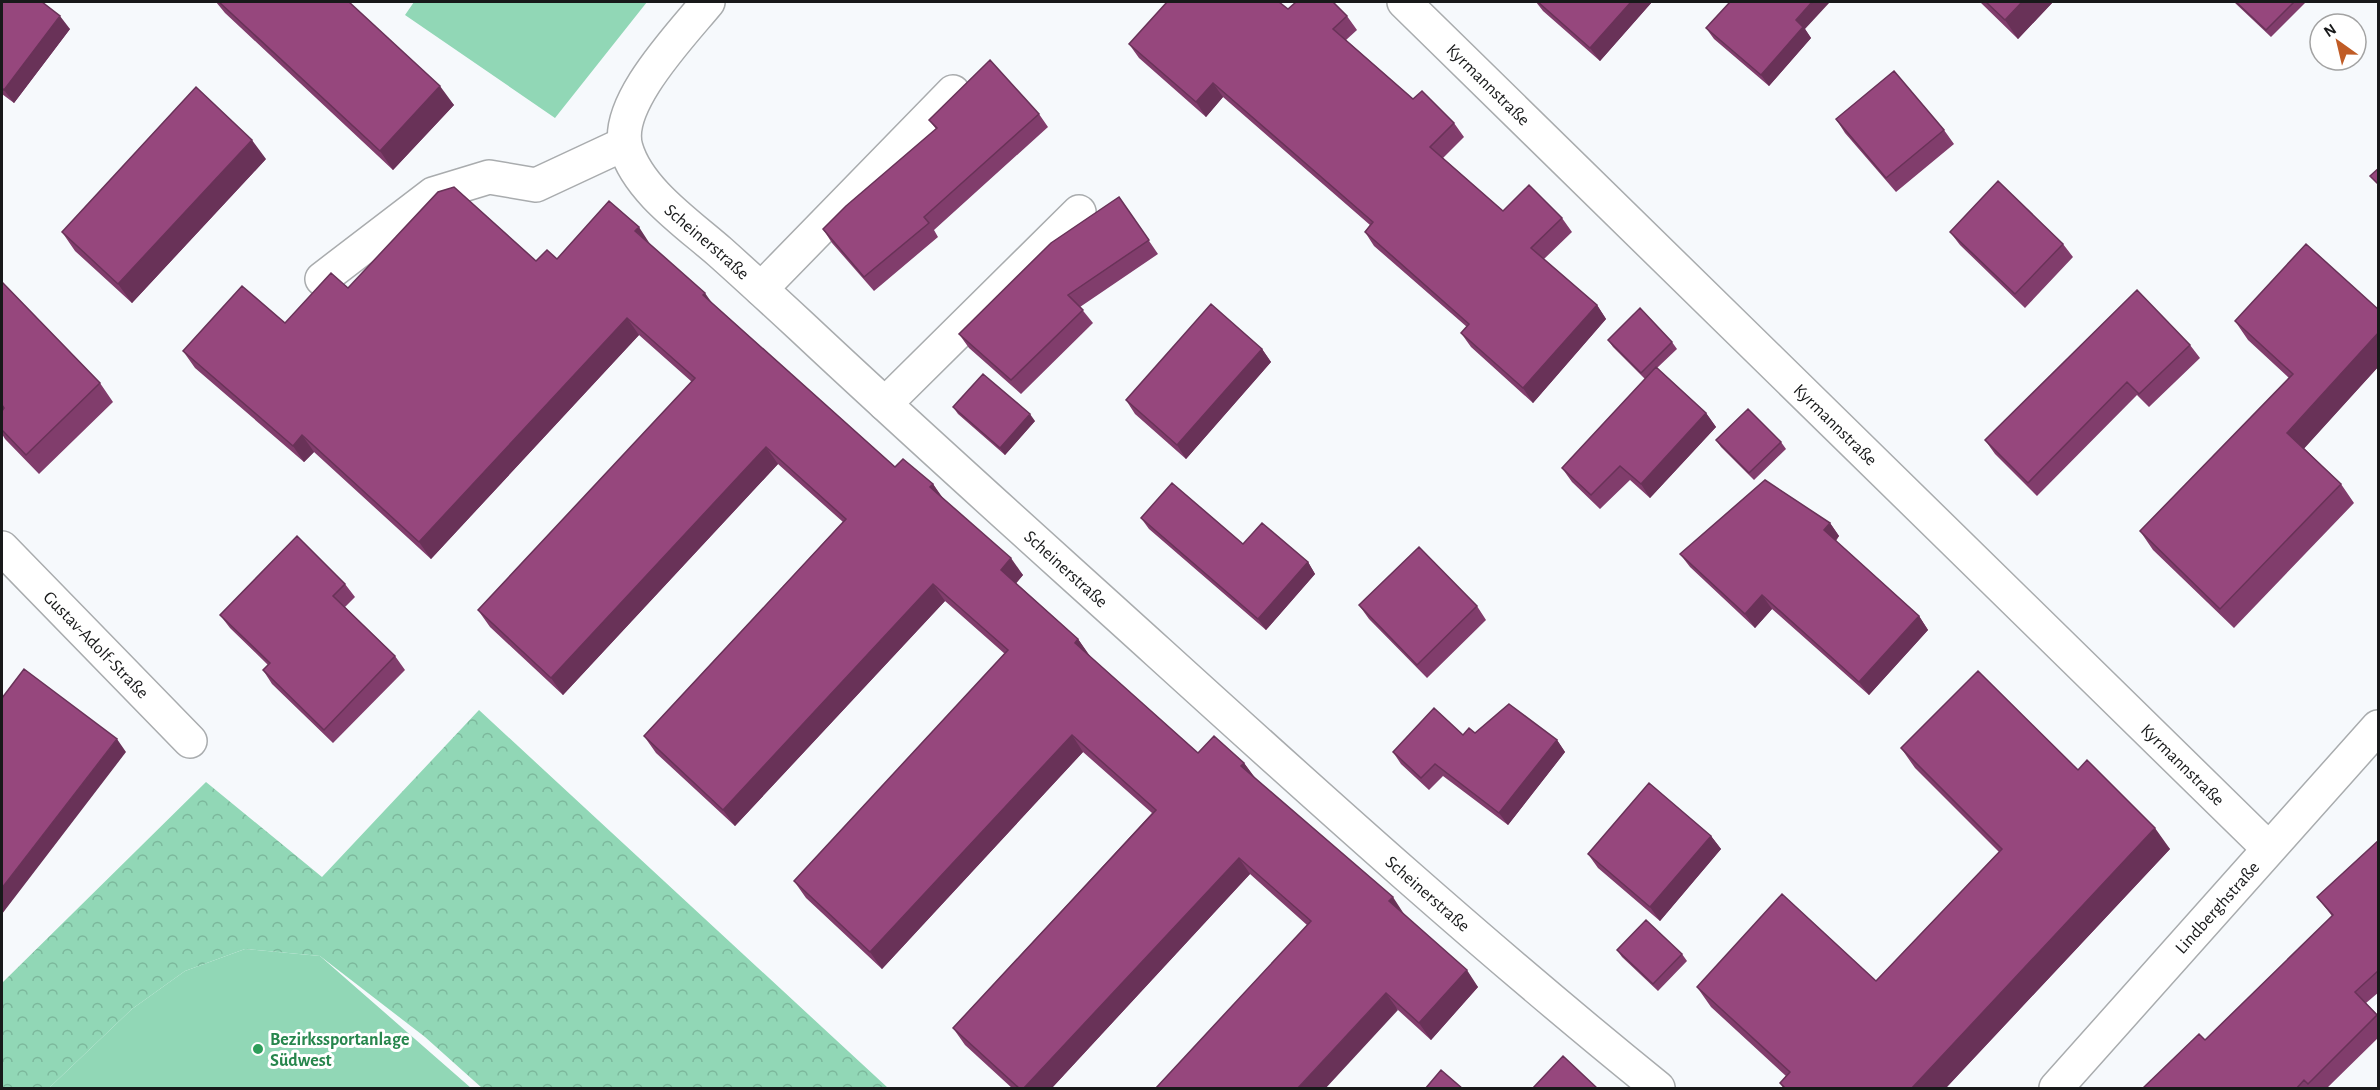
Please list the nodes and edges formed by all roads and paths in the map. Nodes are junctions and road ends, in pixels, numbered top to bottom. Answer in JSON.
{"nodes":[{"id":1,"x":708,"y":2,"type":"edge"},
{"id":2,"x":1404,"y":2,"type":"edge"},
{"id":3,"x":953,"y":92,"type":"dead end"},
{"id":4,"x":624,"y":144,"type":"junction"},
{"id":5,"x":1079,"y":212,"type":"dead end"},
{"id":6,"x":322,"y":279,"type":"edge"},
{"id":7,"x":761,"y":289,"type":"junction"},
{"id":8,"x":885,"y":404,"type":"junction"},
{"id":9,"x":2,"y":548,"type":"edge"},
{"id":10,"x":2379,"y":727,"type":"edge"},
{"id":11,"x":190,"y":741,"type":"dead end"},
{"id":12,"x":2268,"y":848,"type":"junction"},
{"id":13,"x":1658,"y":1089,"type":"edge"},
{"id":14,"x":2056,"y":1089,"type":"edge"}],
"edges":[{"from":1,"to":4,"type":"street","name":"Scheinerstraße"},
{"from":2,"to":12,"type":"street","name":"Kyrmannstraße"},
{"from":3,"to":7,"type":"street"},
{"from":4,"to":6,"type":"street"},
{"from":4,"to":7,"type":"street","name":"Scheinerstraße"},
{"from":5,"to":8,"type":"street"},
{"from":7,"to":8,"type":"street","name":"Scheinerstraße"},
{"from":8,"to":13,"type":"street","name":"Scheinerstraße"},
{"from":9,"to":11,"type":"street","name":"Gustav-Adolf-Straße"},
{"from":10,"to":12,"type":"street","name":"Lindberghstraße"},
{"from":12,"to":14,"type":"street","name":"Lindberghstraße"}]}
